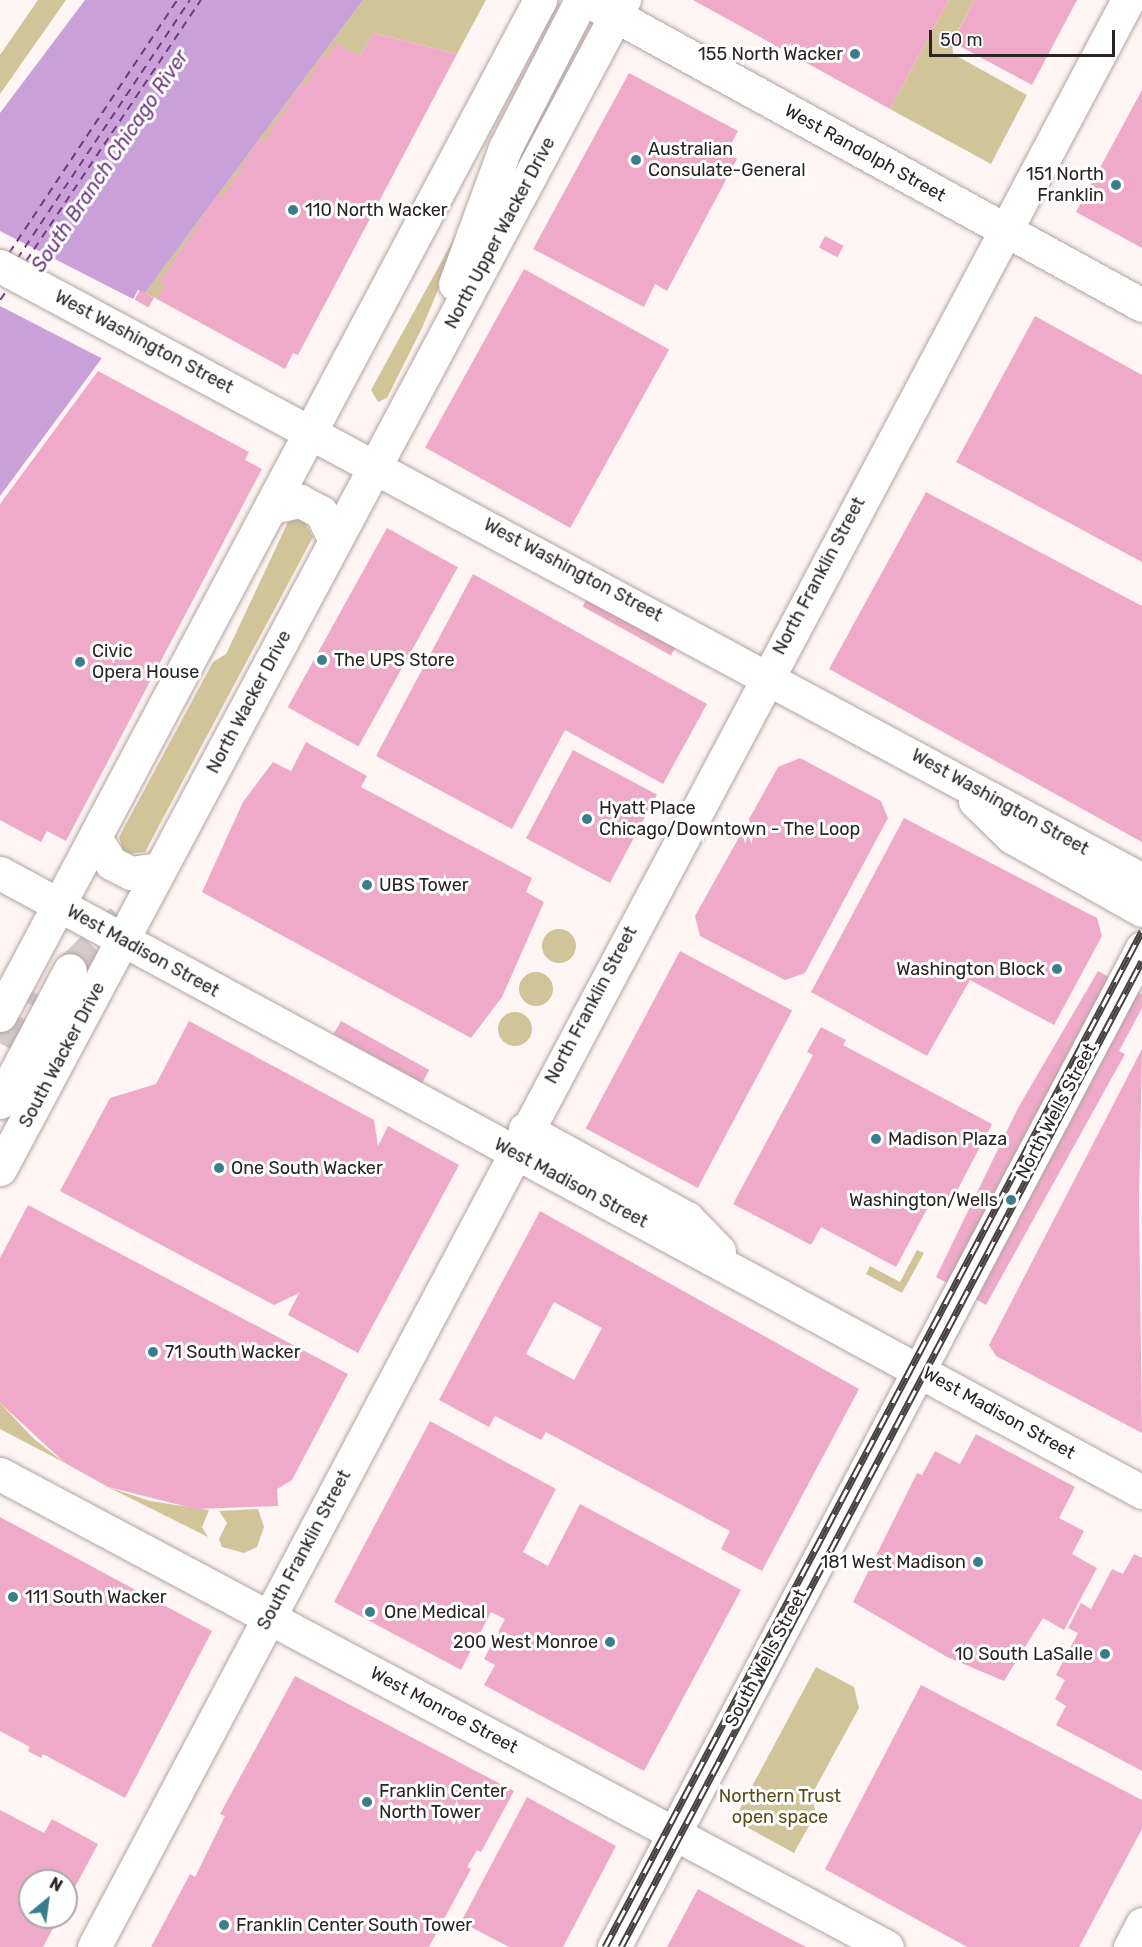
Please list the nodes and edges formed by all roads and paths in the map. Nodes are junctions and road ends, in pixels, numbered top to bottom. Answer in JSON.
{"nodes":[{"id":1,"x":540,"y":0,"type":"edge"},
{"id":2,"x":582,"y":0,"type":"edge"},
{"id":3,"x":587,"y":0,"type":"edge"},
{"id":4,"x":1128,"y":0,"type":"edge"},
{"id":5,"x":620,"y":8,"type":"edge"},
{"id":6,"x":1005,"y":229,"type":"junction"},
{"id":7,"x":0,"y":266,"type":"edge"},
{"id":8,"x":1142,"y":305,"type":"edge"},
{"id":9,"x":417,"y":387,"type":"junction"},
{"id":10,"x":311,"y":430,"type":"junction"},
{"id":11,"x":376,"y":464,"type":"junction"},
{"id":12,"x":271,"y":507,"type":"junction"},
{"id":13,"x":335,"y":542,"type":"junction"},
{"id":14,"x":767,"y":674,"type":"junction"},
{"id":15,"x":946,"y":772,"type":"junction"},
{"id":16,"x":95,"y":838,"type":"junction"},
{"id":17,"x":160,"y":869,"type":"junction"},
{"id":18,"x":0,"y":873,"type":"edge"},
{"id":19,"x":1142,"y":880,"type":"edge"},
{"id":20,"x":60,"y":905,"type":"junction"},
{"id":21,"x":1142,"y":910,"type":"edge"},
{"id":22,"x":123,"y":940,"type":"junction"},
{"id":23,"x":1142,"y":948,"type":"edge"},
{"id":24,"x":70,"y":970,"type":"tunnel mouth"},
{"id":25,"x":0,"y":1015,"type":"edge"},
{"id":26,"x":0,"y":1102,"type":"edge"},
{"id":27,"x":519,"y":1141,"type":"junction"},
{"id":28,"x":0,"y":1169,"type":"edge"},
{"id":29,"x":919,"y":1369,"type":"junction"},
{"id":30,"x":0,"y":1474,"type":"edge"},
{"id":31,"x":1142,"y":1492,"type":"edge"},
{"id":32,"x":268,"y":1617,"type":"junction"},
{"id":33,"x":674,"y":1832,"type":"junction"},
{"id":34,"x":1142,"y":1924,"type":"edge"},
{"id":35,"x":94,"y":1947,"type":"edge"},
{"id":36,"x":614,"y":1947,"type":"edge"},
{"id":37,"x":887,"y":1947,"type":"edge"},
{"id":38,"x":1130,"y":1947,"type":"edge"}],
"edges":[{"from":1,"to":10,"type":"main road"},
{"from":2,"to":9,"type":"main road"},
{"from":3,"to":5,"type":"main road","name":"West Randolph Street"},
{"from":4,"to":6,"type":"main road","name":"North Franklin Street"},
{"from":5,"to":6,"type":"main road","name":"West Randolph Street"},
{"from":5,"to":9,"type":"main road","name":"North Upper Wacker Drive"},
{"from":6,"to":8,"type":"main road","name":"West Randolph Street"},
{"from":6,"to":14,"type":"main road","name":"North Franklin Street"},
{"from":7,"to":10,"type":"main road","name":"West Washington Street"},
{"from":9,"to":11,"type":"main road","name":"North Upper Wacker Drive"},
{"from":10,"to":11,"type":"main road","name":"West Washington Street"},
{"from":10,"to":12,"type":"main road"},
{"from":11,"to":13,"type":"main road","name":"North Wacker Drive"},
{"from":11,"to":14,"type":"main road","name":"West Washington Street"},
{"from":12,"to":13,"type":"main road"},
{"from":12,"to":16,"type":"main road"},
{"from":13,"to":17,"type":"main road","name":"North Wacker Drive"},
{"from":14,"to":15,"type":"main road","name":"West Washington Street"},
{"from":14,"to":27,"type":"main road","name":"North Franklin Street"},
{"from":15,"to":19,"type":"main road","name":"West Washington Street"},
{"from":15,"to":21,"type":"main road"},
{"from":16,"to":17,"type":"main road"},
{"from":16,"to":20,"type":"main road"},
{"from":17,"to":22,"type":"main road","name":"North Wacker Drive"},
{"from":18,"to":20,"type":"main road","name":"West Madison Street"},
{"from":20,"to":22,"type":"main road","name":"West Madison Street"},
{"from":20,"to":25,"type":"main road"},
{"from":22,"to":27,"type":"main road","name":"West Madison Street"},
{"from":22,"to":28,"type":"main road","name":"South Wacker Drive"},
{"from":23,"to":29,"type":"main road","name":"North Wells Street"},
{"from":24,"to":26,"type":"main road"},
{"from":27,"to":29,"type":"main road","name":"West Madison Street"},
{"from":27,"to":32,"type":"main road","name":"South Franklin Street"},
{"from":29,"to":31,"type":"main road","name":"West Madison Street"},
{"from":29,"to":33,"type":"main road","name":"South Wells Street"},
{"from":30,"to":32,"type":"main road","name":"West Monroe Street"},
{"from":32,"to":33,"type":"main road","name":"West Monroe Street"},
{"from":32,"to":35,"type":"main road","name":"South Franklin Street"},
{"from":33,"to":36,"type":"main road","name":"South Wells Street"},
{"from":33,"to":37,"type":"main road","name":"West Monroe Street"},
{"from":34,"to":38,"type":"main road"}]}
